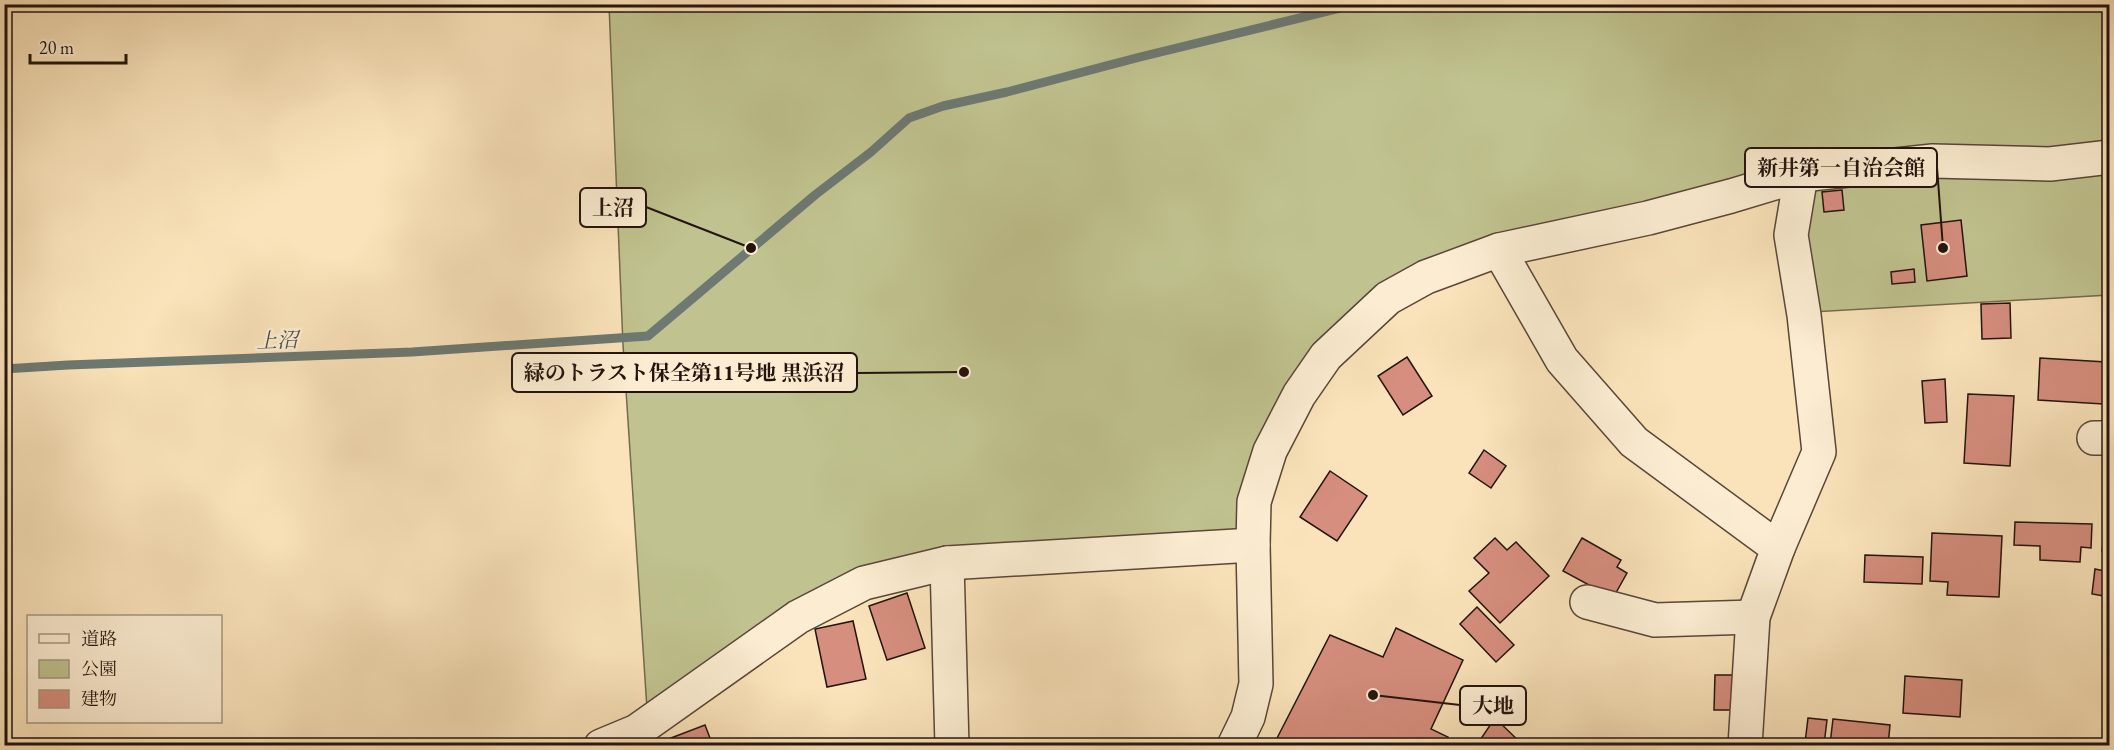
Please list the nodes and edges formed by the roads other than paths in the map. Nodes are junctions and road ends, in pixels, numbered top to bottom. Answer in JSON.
{"nodes":[{"id":1,"x":2109,"y":157,"type":"edge"},
{"id":2,"x":1801,"y":174,"type":"junction"},
{"id":3,"x":1499,"y":250,"type":"junction"},
{"id":4,"x":1253,"y":545,"type":"junction"},
{"id":5,"x":1778,"y":548,"type":"junction"},
{"id":6,"x":947,"y":563,"type":"junction"},
{"id":7,"x":1587,"y":602,"type":"dead end"},
{"id":8,"x":1753,"y":617,"type":"junction"},
{"id":9,"x":601,"y":746,"type":"edge"},
{"id":10,"x":952,"y":746,"type":"edge"},
{"id":11,"x":1234,"y":746,"type":"edge"},
{"id":12,"x":1745,"y":746,"type":"edge"}],
"edges":[{"from":1,"to":2,"type":"street"},
{"from":2,"to":3,"type":"street"},
{"from":2,"to":5,"type":"street"},
{"from":3,"to":4,"type":"street"},
{"from":3,"to":5,"type":"street"},
{"from":4,"to":6,"type":"street"},
{"from":4,"to":11,"type":"street"},
{"from":5,"to":8,"type":"street"},
{"from":6,"to":9,"type":"street"},
{"from":6,"to":10,"type":"street"},
{"from":7,"to":8,"type":"street"},
{"from":8,"to":12,"type":"street"}]}
